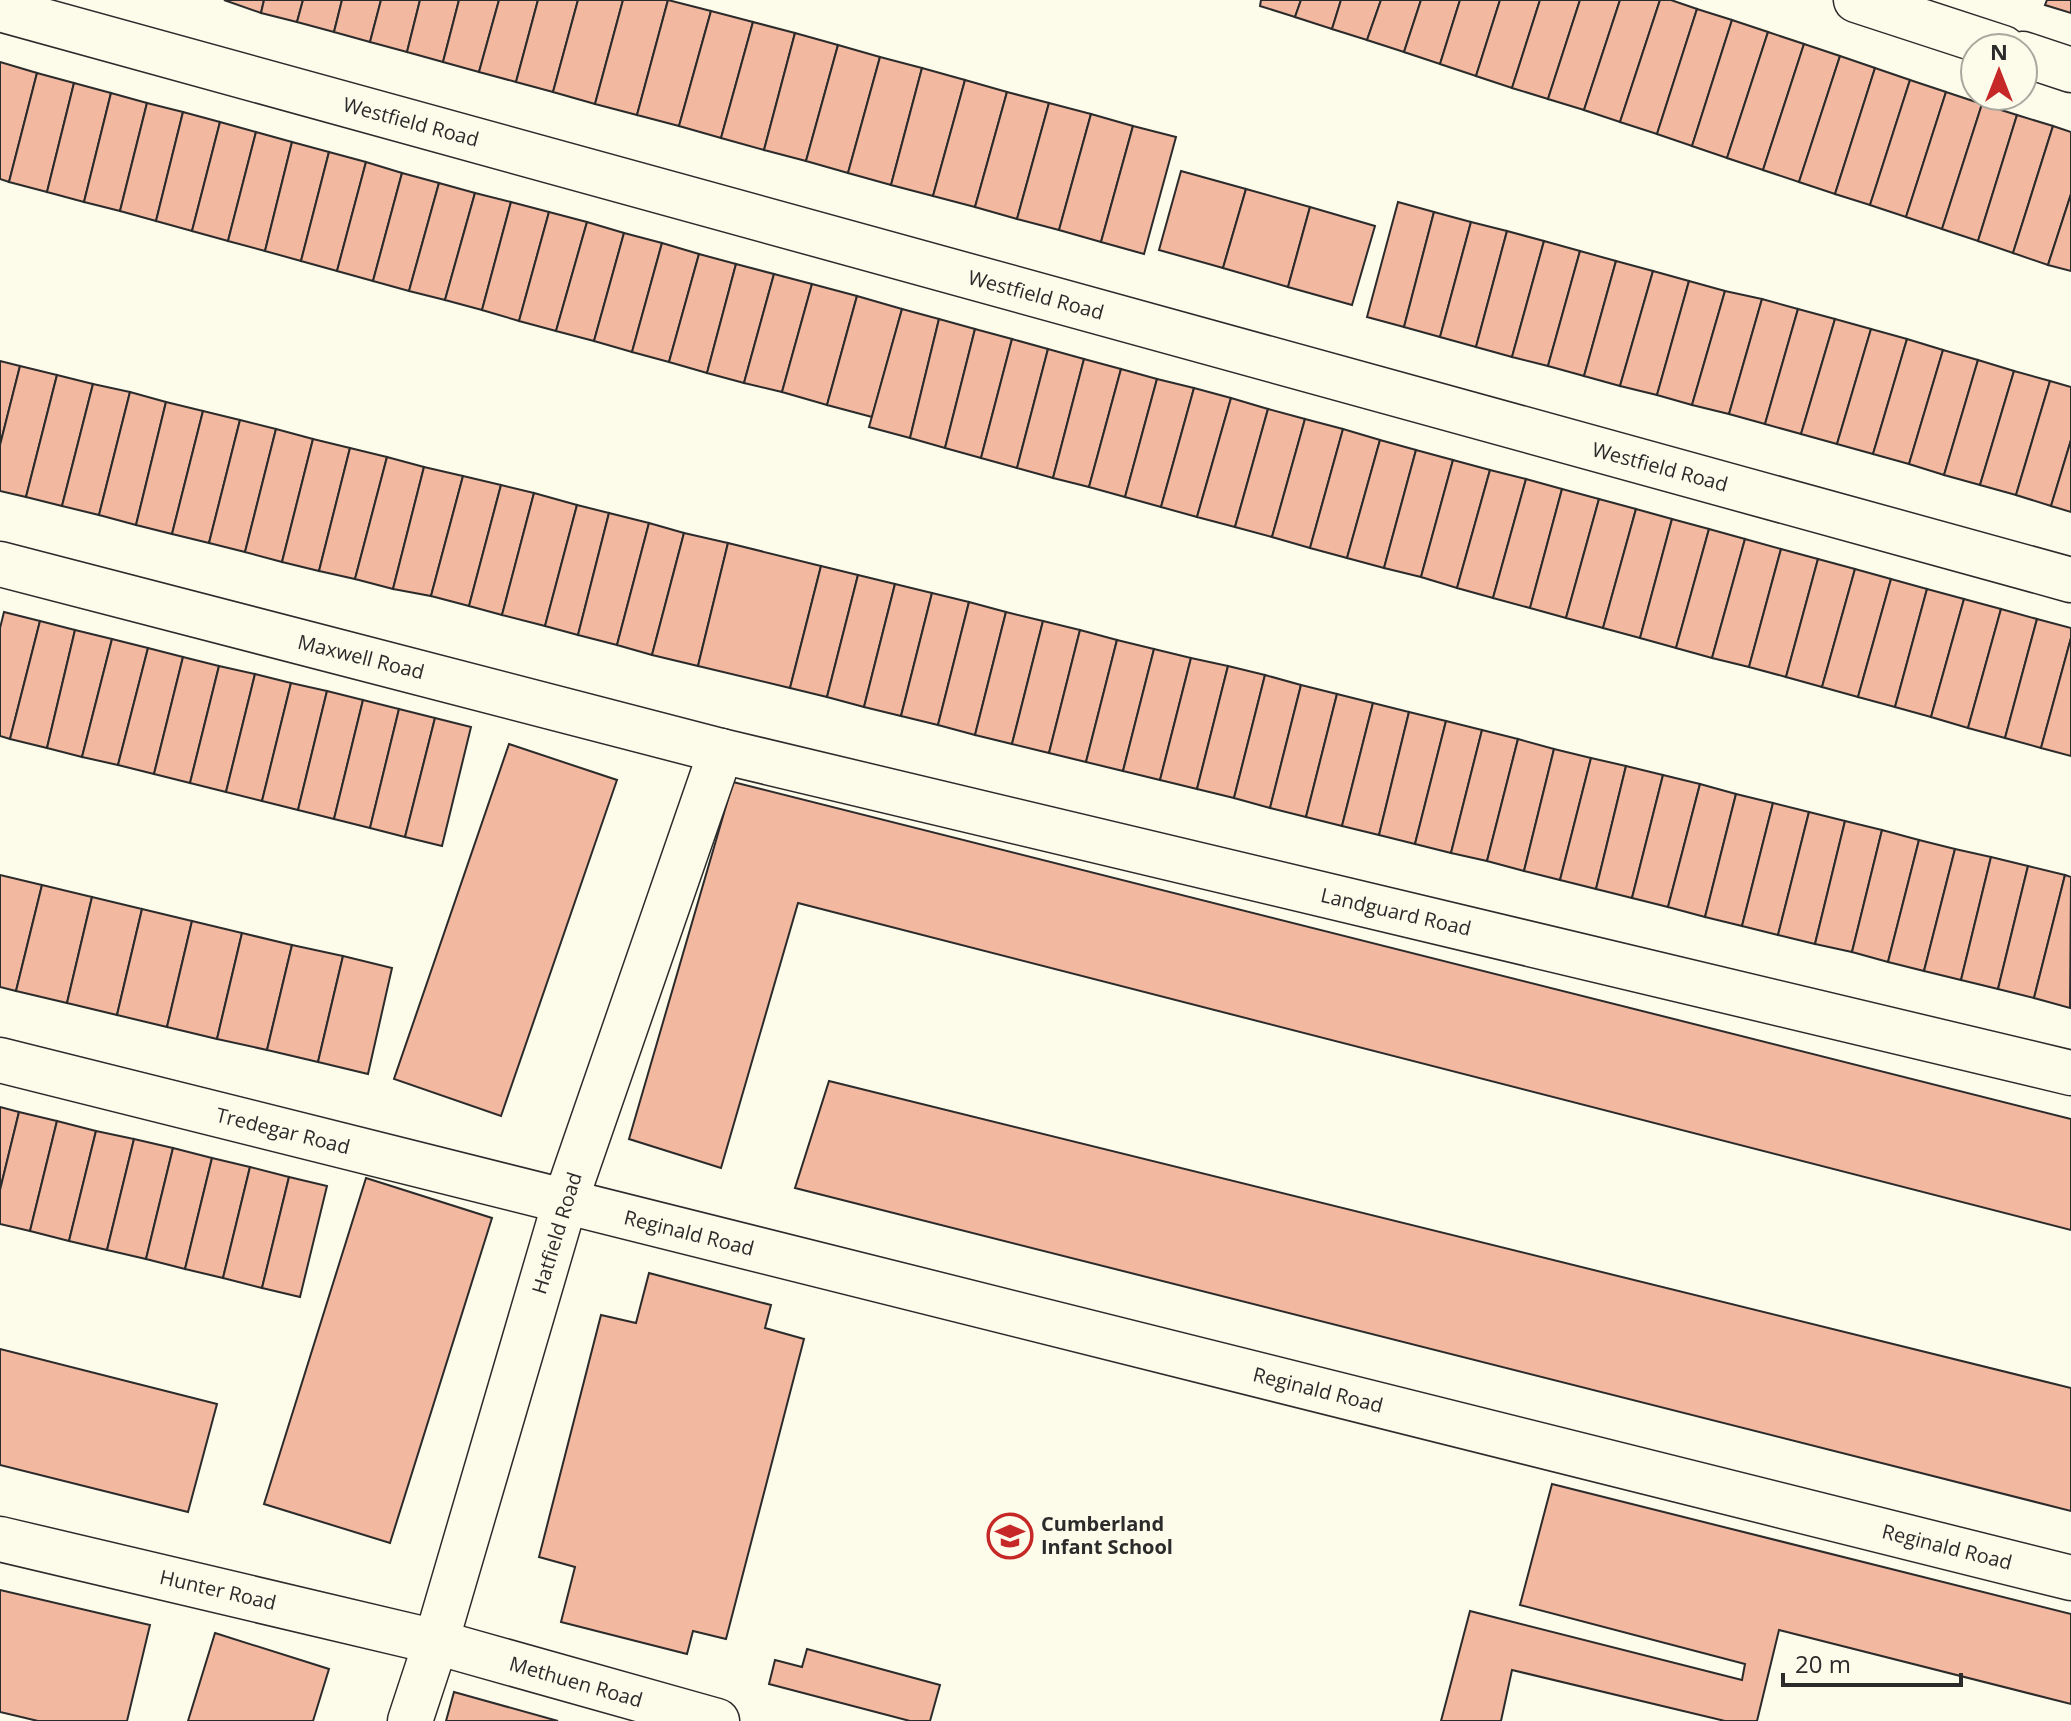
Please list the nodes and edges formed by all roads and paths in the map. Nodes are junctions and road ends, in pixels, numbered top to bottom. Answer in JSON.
{"nodes":[{"id":1,"x":1856,"y":0,"type":"edge"},
{"id":2,"x":0,"y":9,"type":"edge"},
{"id":3,"x":1959,"y":34,"type":"edge"},
{"id":4,"x":2039,"y":59,"type":"edge"},
{"id":5,"x":2071,"y":70,"type":"edge"},
{"id":6,"x":0,"y":564,"type":"edge"},
{"id":7,"x":2071,"y":580,"type":"edge"},
{"id":8,"x":721,"y":751,"type":"junction"},
{"id":9,"x":0,"y":1060,"type":"edge"},
{"id":10,"x":2071,"y":1073,"type":"edge"},
{"id":11,"x":565,"y":1202,"type":"junction"},
{"id":12,"x":0,"y":1539,"type":"edge"},
{"id":13,"x":2071,"y":1578,"type":"edge"},
{"id":14,"x":436,"y":1642,"type":"junction"},
{"id":15,"x":410,"y":1721,"type":"edge"},
{"id":16,"x":717,"y":1721,"type":"edge"}],
"edges":[{"from":1,"to":3,"type":"street"},
{"from":2,"to":7,"type":"street","name":"Westfield Road"},
{"from":4,"to":5,"type":"street"},
{"from":6,"to":8,"type":"street","name":"Maxwell Road"},
{"from":8,"to":10,"type":"street","name":"Landguard Road"},
{"from":8,"to":11,"type":"street","name":"Hatfield Road"},
{"from":9,"to":11,"type":"street","name":"Tredegar Road"},
{"from":11,"to":13,"type":"street","name":"Reginald Road"},
{"from":11,"to":14,"type":"street","name":"Hatfield Road"},
{"from":12,"to":14,"type":"street","name":"Hunter Road"},
{"from":14,"to":15,"type":"street","name":"Hatfield Road"},
{"from":14,"to":16,"type":"street","name":"Methuen Road"}]}
